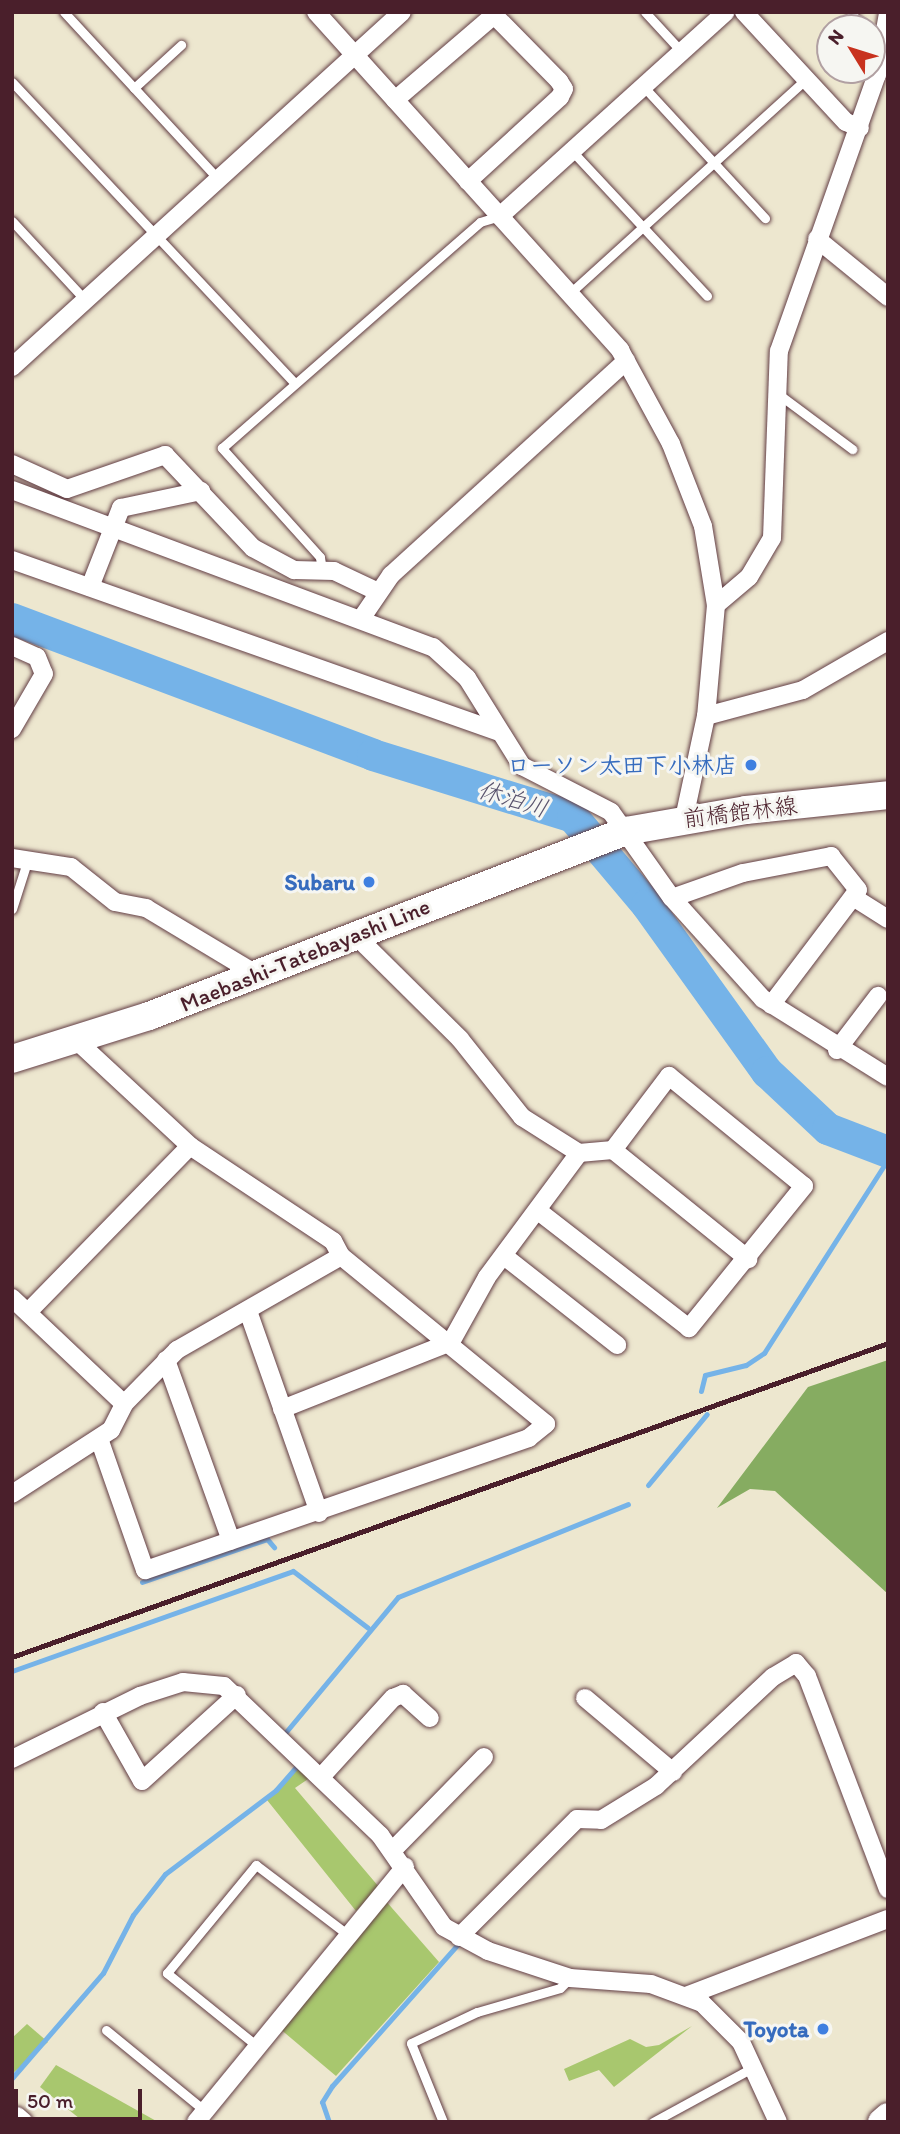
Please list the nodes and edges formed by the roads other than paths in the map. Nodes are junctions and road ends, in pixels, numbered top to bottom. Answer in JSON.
{"nodes":[{"id":1,"x":64,"y":12,"type":"edge"},
{"id":2,"x":316,"y":12,"type":"edge"},
{"id":3,"x":402,"y":12,"type":"edge"},
{"id":4,"x":645,"y":12,"type":"edge"},
{"id":5,"x":726,"y":12,"type":"edge"},
{"id":6,"x":744,"y":12,"type":"edge"},
{"id":7,"x":181,"y":45,"type":"dead end"},
{"id":8,"x":681,"y":51,"type":"junction"},
{"id":9,"x":357,"y":58,"type":"junction"},
{"id":10,"x":805,"y":80,"type":"junction"},
{"id":11,"x":12,"y":82,"type":"edge"},
{"id":12,"x":869,"y":84,"type":"edge"},
{"id":13,"x":643,"y":86,"type":"junction"},
{"id":14,"x":134,"y":89,"type":"junction"},
{"id":15,"x":395,"y":100,"type":"junction"},
{"id":16,"x":860,"y":128,"type":"junction"},
{"id":17,"x":572,"y":151,"type":"junction"},
{"id":18,"x":713,"y":162,"type":"junction"},
{"id":19,"x":220,"y":181,"type":"junction"},
{"id":20,"x":468,"y":181,"type":"junction"},
{"id":21,"x":500,"y":216,"type":"junction"},
{"id":22,"x":765,"y":218,"type":"dead end"},
{"id":23,"x":12,"y":221,"type":"edge"},
{"id":24,"x":643,"y":227,"type":"junction"},
{"id":25,"x":156,"y":236,"type":"junction"},
{"id":26,"x":817,"y":239,"type":"junction"},
{"id":27,"x":570,"y":293,"type":"junction"},
{"id":28,"x":707,"y":296,"type":"dead end"},
{"id":29,"x":888,"y":297,"type":"edge"},
{"id":30,"x":86,"y":301,"type":"junction"},
{"id":31,"x":14,"y":361,"type":"edge"},
{"id":32,"x":626,"y":361,"type":"junction"},
{"id":33,"x":295,"y":383,"type":"junction"},
{"id":34,"x":775,"y":392,"type":"junction"},
{"id":35,"x":852,"y":449,"type":"dead end"},
{"id":36,"x":12,"y":464,"type":"edge"},
{"id":37,"x":12,"y":490,"type":"edge"},
{"id":38,"x":201,"y":491,"type":"junction"},
{"id":39,"x":113,"y":526,"type":"junction"},
{"id":40,"x":12,"y":560,"type":"edge"},
{"id":41,"x":322,"y":570,"type":"junction"},
{"id":42,"x":90,"y":587,"type":"junction"},
{"id":43,"x":376,"y":591,"type":"junction"},
{"id":44,"x":716,"y":605,"type":"junction"},
{"id":45,"x":360,"y":619,"type":"junction"},
{"id":46,"x":888,"y":641,"type":"edge"},
{"id":47,"x":12,"y":646,"type":"edge"},
{"id":48,"x":706,"y":716,"type":"junction"},
{"id":49,"x":12,"y":729,"type":"edge"},
{"id":50,"x":499,"y":732,"type":"junction"},
{"id":51,"x":888,"y":795,"type":"edge"},
{"id":52,"x":684,"y":818,"type":"junction"},
{"id":53,"x":613,"y":836,"type":"junction"},
{"id":54,"x":20,"y":859,"type":"edge"},
{"id":55,"x":853,"y":897,"type":"junction"},
{"id":56,"x":672,"y":898,"type":"junction"},
{"id":57,"x":12,"y":909,"type":"edge"},
{"id":58,"x":888,"y":919,"type":"edge"},
{"id":59,"x":354,"y":934,"type":"junction"},
{"id":60,"x":256,"y":974,"type":"junction"},
{"id":61,"x":878,"y":996,"type":"dead end"},
{"id":62,"x":771,"y":1005,"type":"junction"},
{"id":63,"x":76,"y":1040,"type":"junction"},
{"id":64,"x":837,"y":1050,"type":"junction"},
{"id":65,"x":12,"y":1059,"type":"edge"},
{"id":66,"x":885,"y":1070,"type":"edge"},
{"id":67,"x":190,"y":1146,"type":"junction"},
{"id":68,"x":613,"y":1150,"type":"junction"},
{"id":69,"x":579,"y":1153,"type":"junction"},
{"id":70,"x":538,"y":1212,"type":"junction"},
{"id":71,"x":341,"y":1256,"type":"junction"},
{"id":72,"x":504,"y":1256,"type":"junction"},
{"id":73,"x":748,"y":1259,"type":"junction"},
{"id":74,"x":12,"y":1298,"type":"edge"},
{"id":75,"x":248,"y":1311,"type":"junction"},
{"id":76,"x":28,"y":1312,"type":"junction"},
{"id":77,"x":451,"y":1342,"type":"junction"},
{"id":78,"x":617,"y":1345,"type":"dead end"},
{"id":79,"x":166,"y":1360,"type":"junction"},
{"id":80,"x":124,"y":1404,"type":"junction"},
{"id":81,"x":282,"y":1409,"type":"junction"},
{"id":82,"x":99,"y":1440,"type":"junction"},
{"id":83,"x":12,"y":1494,"type":"edge"},
{"id":84,"x":319,"y":1513,"type":"junction"},
{"id":85,"x":231,"y":1541,"type":"junction"},
{"id":86,"x":237,"y":1695,"type":"junction"},
{"id":87,"x":585,"y":1698,"type":"dead end"},
{"id":88,"x":103,"y":1712,"type":"junction"},
{"id":89,"x":430,"y":1718,"type":"dead end"},
{"id":90,"x":484,"y":1757,"type":"dead end"},
{"id":91,"x":12,"y":1759,"type":"edge"},
{"id":92,"x":673,"y":1772,"type":"junction"},
{"id":93,"x":321,"y":1777,"type":"junction"},
{"id":94,"x":393,"y":1850,"type":"junction"},
{"id":95,"x":405,"y":1867,"type":"junction"},
{"id":96,"x":888,"y":1889,"type":"edge"},
{"id":97,"x":888,"y":1919,"type":"edge"},
{"id":98,"x":347,"y":1934,"type":"junction"},
{"id":99,"x":459,"y":1937,"type":"junction"},
{"id":100,"x":570,"y":1978,"type":"junction"},
{"id":101,"x":686,"y":1996,"type":"junction"},
{"id":102,"x":106,"y":2030,"type":"dead end"},
{"id":103,"x":257,"y":2046,"type":"junction"},
{"id":104,"x":752,"y":2068,"type":"junction"},
{"id":105,"x":200,"y":2116,"type":"edge"},
{"id":106,"x":888,"y":2116,"type":"edge"},
{"id":107,"x":443,"y":2122,"type":"edge"},
{"id":108,"x":653,"y":2122,"type":"edge"},
{"id":109,"x":778,"y":2122,"type":"edge"},
{"id":110,"x":881,"y":2122,"type":"edge"}],
"edges":[{"from":1,"to":14,"type":"lane"},
{"from":2,"to":9,"type":"street"},
{"from":3,"to":9,"type":"street"},
{"from":4,"to":8,"type":"lane"},
{"from":5,"to":8,"type":"street"},
{"from":6,"to":10,"type":"street"},
{"from":7,"to":14,"type":"lane"},
{"from":8,"to":13,"type":"street"},
{"from":9,"to":15,"type":"street"},
{"from":9,"to":19,"type":"street"},
{"from":10,"to":16,"type":"street"},
{"from":10,"to":18,"type":"lane"},
{"from":11,"to":25,"type":"lane"},
{"from":12,"to":16,"type":"street"},
{"from":13,"to":17,"type":"street"},
{"from":13,"to":18,"type":"lane"},
{"from":14,"to":19,"type":"lane"},
{"from":15,"to":20,"type":"street"},
{"from":15,"to":20,"type":"street"},
{"from":16,"to":26,"type":"street"},
{"from":17,"to":21,"type":"street"},
{"from":17,"to":24,"type":"lane"},
{"from":18,"to":22,"type":"lane"},
{"from":18,"to":24,"type":"lane"},
{"from":19,"to":25,"type":"street"},
{"from":20,"to":21,"type":"street"},
{"from":21,"to":27,"type":"street"},
{"from":21,"to":33,"type":"lane"},
{"from":23,"to":30,"type":"lane"},
{"from":24,"to":27,"type":"lane"},
{"from":24,"to":28,"type":"lane"},
{"from":25,"to":30,"type":"street"},
{"from":25,"to":33,"type":"lane"},
{"from":26,"to":29,"type":"street"},
{"from":26,"to":34,"type":"street"},
{"from":27,"to":32,"type":"street"},
{"from":30,"to":31,"type":"street"},
{"from":32,"to":43,"type":"street"},
{"from":32,"to":44,"type":"street"},
{"from":33,"to":41,"type":"lane"},
{"from":34,"to":35,"type":"lane"},
{"from":34,"to":44,"type":"street"},
{"from":36,"to":38,"type":"street"},
{"from":37,"to":39,"type":"street"},
{"from":38,"to":39,"type":"street"},
{"from":38,"to":41,"type":"street"},
{"from":39,"to":42,"type":"street"},
{"from":39,"to":45,"type":"street"},
{"from":40,"to":42,"type":"street"},
{"from":41,"to":43,"type":"street"},
{"from":42,"to":50,"type":"street"},
{"from":43,"to":45,"type":"street"},
{"from":44,"to":48,"type":"street"},
{"from":45,"to":50,"type":"street"},
{"from":46,"to":48,"type":"street"},
{"from":47,"to":49,"type":"street"},
{"from":48,"to":52,"type":"street"},
{"from":50,"to":53,"type":"street"},
{"from":51,"to":52,"type":"main road","name":"前橋館林線"},
{"from":52,"to":53,"type":"main road","name":"前橋館林線"},
{"from":53,"to":56,"type":"street"},
{"from":53,"to":59,"type":"main road","name":"Maebashi-Tatebayashi Line"},
{"from":54,"to":57,"type":"lane"},
{"from":54,"to":60,"type":"street"},
{"from":55,"to":56,"type":"street"},
{"from":55,"to":58,"type":"street"},
{"from":55,"to":62,"type":"street"},
{"from":56,"to":62,"type":"street"},
{"from":59,"to":60,"type":"main road","name":"Maebashi-Tatebayashi Line"},
{"from":59,"to":69,"type":"street"},
{"from":60,"to":63,"type":"main road","name":"Maebashi-Tatebayashi Line"},
{"from":61,"to":64,"type":"street"},
{"from":62,"to":64,"type":"street"},
{"from":63,"to":65,"type":"main road","name":"Maebashi-Tatebayashi Line"},
{"from":63,"to":67,"type":"street"},
{"from":64,"to":66,"type":"street"},
{"from":67,"to":71,"type":"street"},
{"from":67,"to":76,"type":"street"},
{"from":68,"to":69,"type":"street"},
{"from":68,"to":73,"type":"street"},
{"from":68,"to":73,"type":"street"},
{"from":69,"to":70,"type":"street"},
{"from":70,"to":72,"type":"street"},
{"from":70,"to":73,"type":"street"},
{"from":71,"to":75,"type":"street"},
{"from":71,"to":77,"type":"street"},
{"from":72,"to":77,"type":"street"},
{"from":72,"to":78,"type":"street"},
{"from":74,"to":76,"type":"street"},
{"from":75,"to":79,"type":"street"},
{"from":75,"to":81,"type":"street"},
{"from":76,"to":80,"type":"street"},
{"from":77,"to":81,"type":"street"},
{"from":77,"to":84,"type":"street"},
{"from":79,"to":80,"type":"street"},
{"from":79,"to":85,"type":"street"},
{"from":80,"to":82,"type":"street"},
{"from":81,"to":84,"type":"street"},
{"from":82,"to":83,"type":"street"},
{"from":82,"to":85,"type":"street"},
{"from":84,"to":85,"type":"street"},
{"from":86,"to":88,"type":"street"},
{"from":86,"to":88,"type":"street"},
{"from":86,"to":93,"type":"street"},
{"from":87,"to":92,"type":"street"},
{"from":88,"to":91,"type":"street"},
{"from":89,"to":93,"type":"street"},
{"from":90,"to":94,"type":"street"},
{"from":92,"to":96,"type":"street"},
{"from":92,"to":99,"type":"street"},
{"from":93,"to":94,"type":"street"},
{"from":94,"to":95,"type":"street"},
{"from":95,"to":98,"type":"street"},
{"from":95,"to":99,"type":"street"},
{"from":97,"to":101,"type":"street"},
{"from":98,"to":103,"type":"street"},
{"from":98,"to":103,"type":"lane"},
{"from":99,"to":100,"type":"street"},
{"from":100,"to":101,"type":"street"},
{"from":100,"to":107,"type":"lane"},
{"from":101,"to":104,"type":"street"},
{"from":102,"to":105,"type":"lane"},
{"from":103,"to":105,"type":"street"},
{"from":104,"to":108,"type":"lane"},
{"from":104,"to":109,"type":"street"},
{"from":106,"to":110,"type":"main road"}]}
